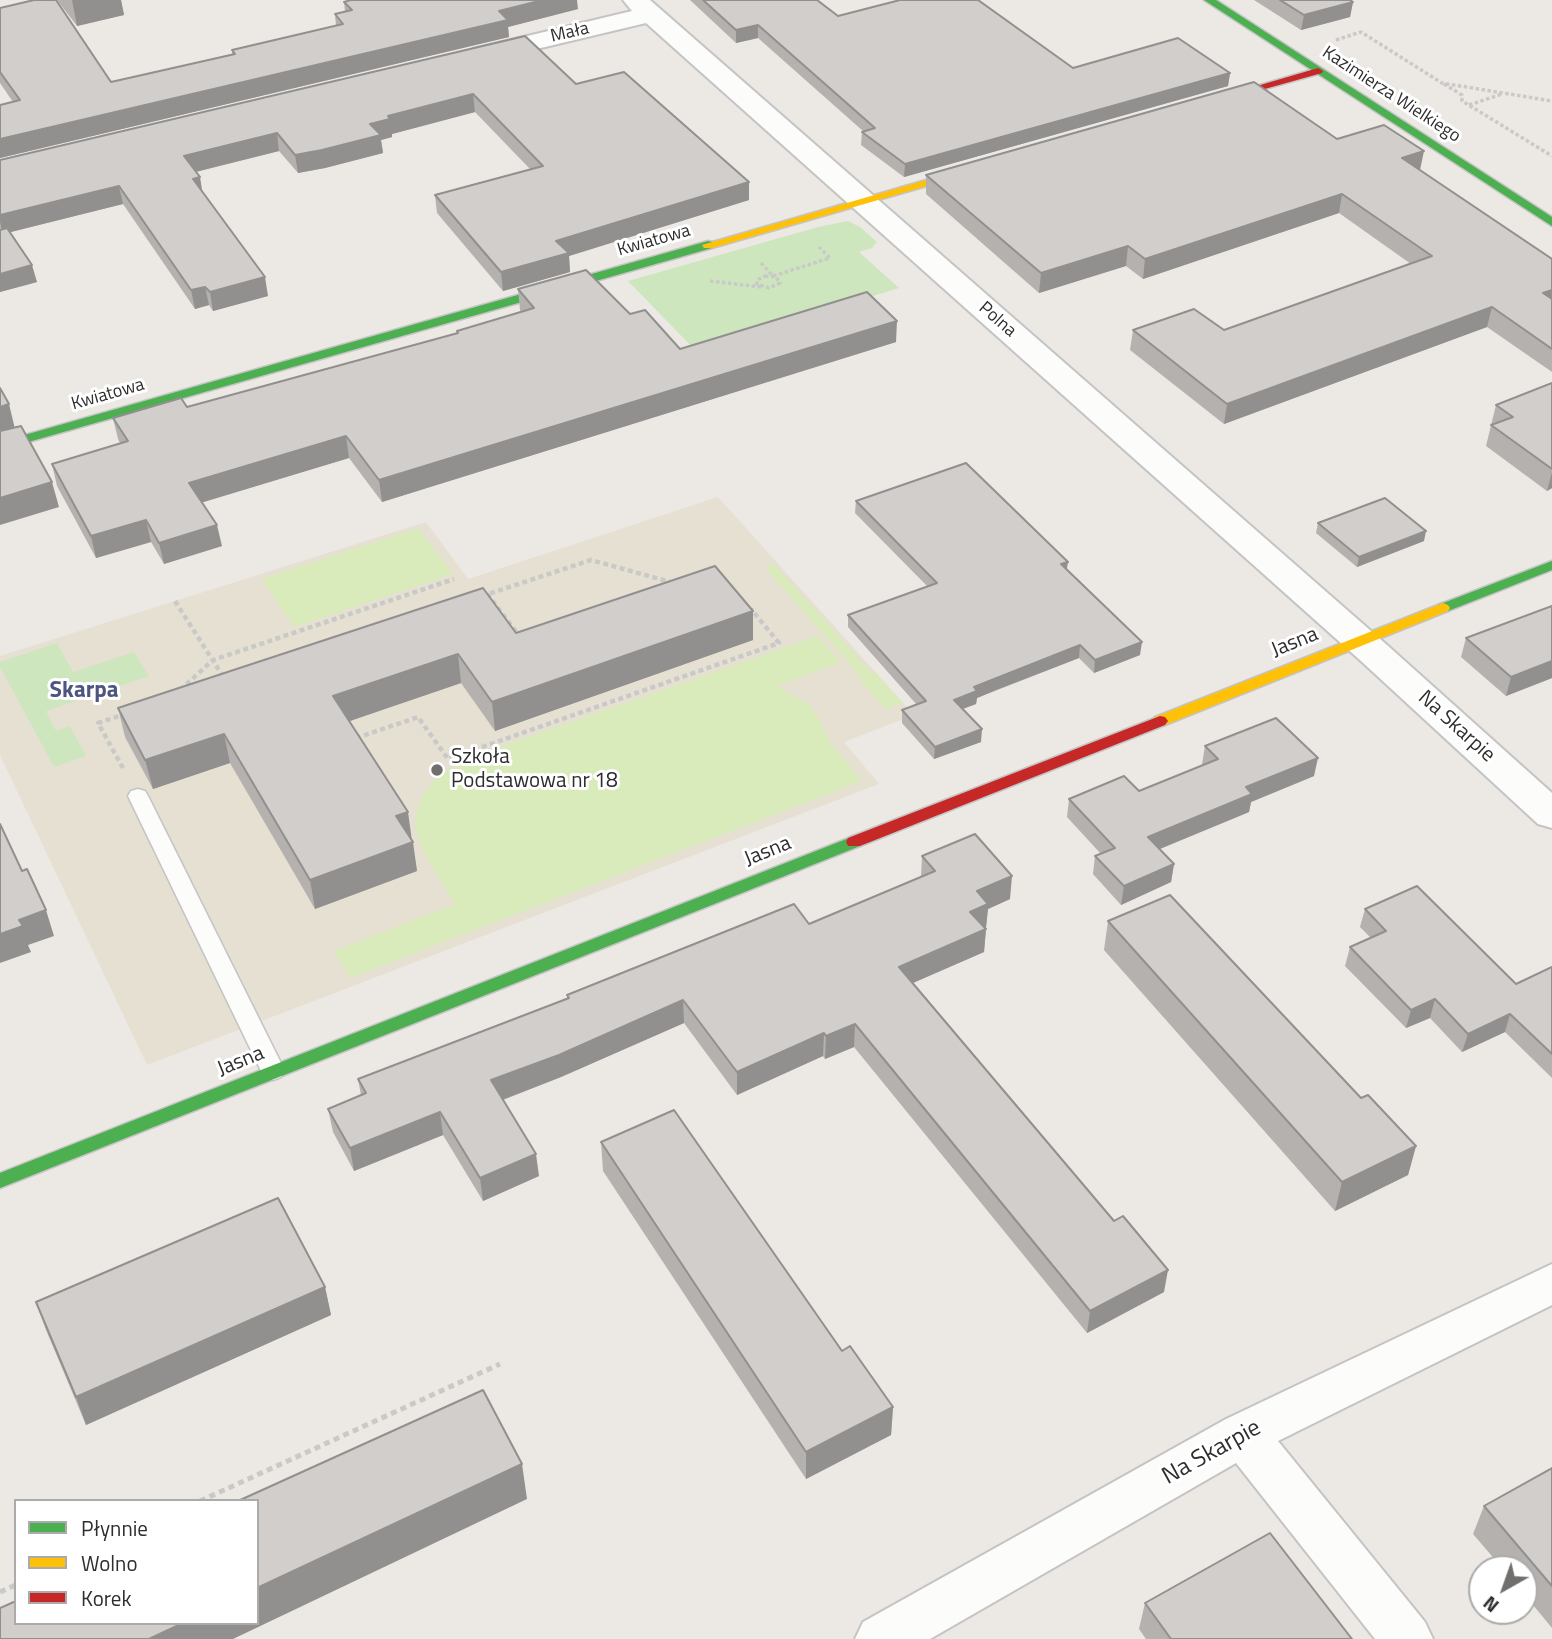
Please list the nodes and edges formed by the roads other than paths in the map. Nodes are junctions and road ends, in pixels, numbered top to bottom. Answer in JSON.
{"nodes":[{"id":1,"x":1209,"y":0,"type":"edge"},
{"id":2,"x":642,"y":7,"type":"edge"},
{"id":3,"x":461,"y":59,"type":"edge"},
{"id":4,"x":1318,"y":71,"type":"junction"},
{"id":5,"x":1198,"y":105,"type":"edge"},
{"id":6,"x":998,"y":162,"type":"edge"},
{"id":7,"x":862,"y":201,"type":"junction"},
{"id":8,"x":1552,"y":222,"type":"edge"},
{"id":9,"x":0,"y":446,"type":"edge"},
{"id":10,"x":1552,"y":565,"type":"edge"},
{"id":11,"x":1360,"y":640,"type":"junction"},
{"id":12,"x":138,"y":796,"type":"road end"},
{"id":13,"x":1552,"y":815,"type":"edge"},
{"id":14,"x":272,"y":1072,"type":"junction"},
{"id":15,"x":0,"y":1181,"type":"edge"},
{"id":16,"x":1552,"y":1283,"type":"edge"},
{"id":17,"x":1243,"y":1434,"type":"junction"},
{"id":18,"x":881,"y":1639,"type":"edge"},
{"id":19,"x":1406,"y":1639,"type":"edge"}],
"edges":[{"from":1,"to":4,"type":"street","name":"Kazimierza Wielkiego"},
{"from":2,"to":3,"type":"street","name":"Mała"},
{"from":2,"to":7,"type":"street","name":"Polna"},
{"from":4,"to":5,"type":"street"},
{"from":4,"to":8,"type":"street","name":"Kazimierza Wielkiego"},
{"from":6,"to":7,"type":"street","name":"Kwiatowa"},
{"from":7,"to":9,"type":"street","name":"Kwiatowa"},
{"from":7,"to":11,"type":"street","name":"Polna"},
{"from":10,"to":11,"type":"street","name":"Jasna"},
{"from":11,"to":13,"type":"street","name":"Na Skarpie"},
{"from":11,"to":14,"type":"street","name":"Jasna"},
{"from":12,"to":14,"type":"lane"},
{"from":14,"to":15,"type":"street","name":"Jasna"},
{"from":16,"to":17,"type":"street","name":"Na Skarpie"},
{"from":17,"to":18,"type":"street","name":"Na Skarpie"},
{"from":17,"to":19,"type":"street"}]}
